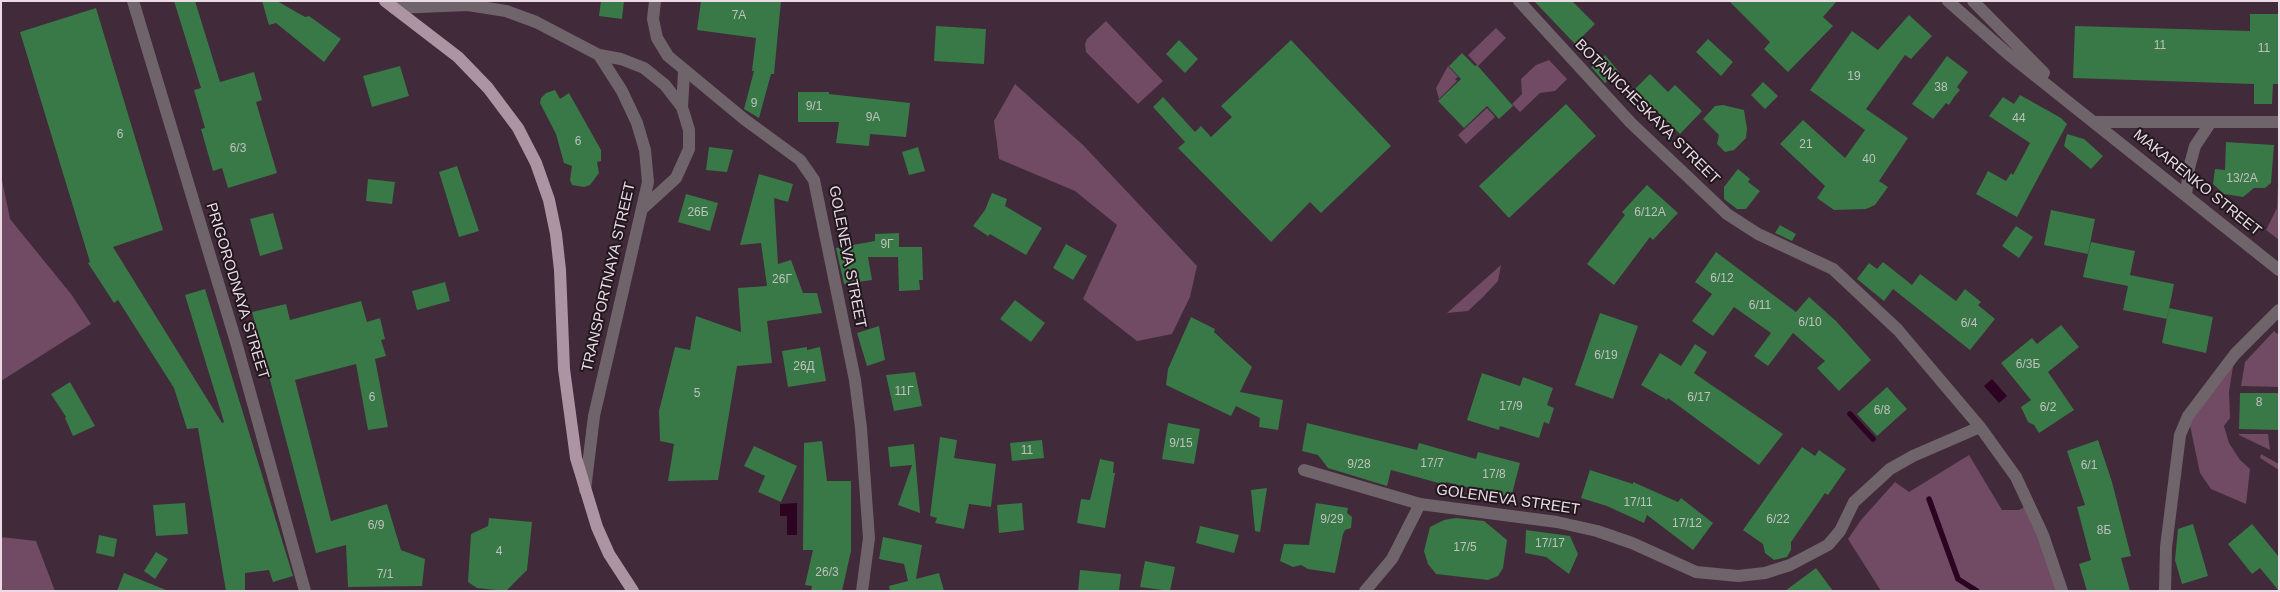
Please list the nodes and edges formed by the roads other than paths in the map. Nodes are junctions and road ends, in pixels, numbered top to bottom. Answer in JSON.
{"nodes":[{"id":1,"x":133,"y":1,"type":"edge"},
{"id":2,"x":655,"y":1,"type":"edge"},
{"id":3,"x":1519,"y":1,"type":"edge"},
{"id":4,"x":1948,"y":1,"type":"edge"},
{"id":5,"x":1973,"y":1,"type":"edge"},
{"id":6,"x":390,"y":4,"type":"edge"},
{"id":7,"x":598,"y":55,"type":"junction"},
{"id":8,"x":684,"y":72,"type":"junction"},
{"id":9,"x":682,"y":107,"type":"junction"},
{"id":10,"x":2095,"y":121,"type":"junction"},
{"id":11,"x":2211,"y":122,"type":"junction"},
{"id":12,"x":2279,"y":122,"type":"edge"},
{"id":13,"x":2186,"y":195,"type":"junction"},
{"id":14,"x":642,"y":209,"type":"junction"},
{"id":15,"x":2279,"y":270,"type":"edge"},
{"id":16,"x":2279,"y":310,"type":"edge"},
{"id":17,"x":1980,"y":427,"type":"junction"},
{"id":18,"x":1304,"y":470,"type":"dead end"},
{"id":19,"x":585,"y":492,"type":"junction"},
{"id":20,"x":1420,"y":504,"type":"junction"},
{"id":21,"x":305,"y":591,"type":"edge"},
{"id":22,"x":633,"y":591,"type":"edge"},
{"id":23,"x":862,"y":591,"type":"edge"},
{"id":24,"x":1366,"y":591,"type":"edge"},
{"id":25,"x":2062,"y":591,"type":"edge"},
{"id":26,"x":2165,"y":591,"type":"edge"}],
"edges":[{"from":1,"to":21,"type":"street","name":"PRIGORODNAYA STREET"},
{"from":2,"to":8,"type":"street","name":"GOLENEVA STREET"},
{"from":3,"to":17,"type":"street","name":"BOTANICHESKAYA STREET"},
{"from":4,"to":10,"type":"street","name":"MAKARENKO STREET"},
{"from":5,"to":10,"type":"street","name":"MAKARENKO STREET"},
{"from":6,"to":7,"type":"street","name":"TRANSPORTNAYA STREET"},
{"from":6,"to":19,"type":"main road","name":"TRANSPORTNAYA STREET"},
{"from":7,"to":9,"type":"street"},
{"from":7,"to":14,"type":"street","name":"TRANSPORTNAYA STREET"},
{"from":8,"to":9,"type":"street"},
{"from":8,"to":23,"type":"street","name":"GOLENEVA STREET"},
{"from":9,"to":14,"type":"street"},
{"from":10,"to":11,"type":"street"},
{"from":10,"to":13,"type":"street","name":"MAKARENKO STREET"},
{"from":11,"to":12,"type":"street"},
{"from":11,"to":13,"type":"street"},
{"from":13,"to":15,"type":"street","name":"MAKARENKO STREET"},
{"from":14,"to":19,"type":"street","name":"TRANSPORTNAYA STREET"},
{"from":16,"to":26,"type":"street"},
{"from":17,"to":20,"type":"street","name":"GOLENEVA STREET"},
{"from":17,"to":25,"type":"street","name":"BOTANICHESKAYA STREET"},
{"from":18,"to":20,"type":"street","name":"GOLENEVA STREET"},
{"from":19,"to":22,"type":"main road","name":"TRANSPORTNAYA STREET"},
{"from":20,"to":24,"type":"street","name":"GOLENEVA STREET"}]}
